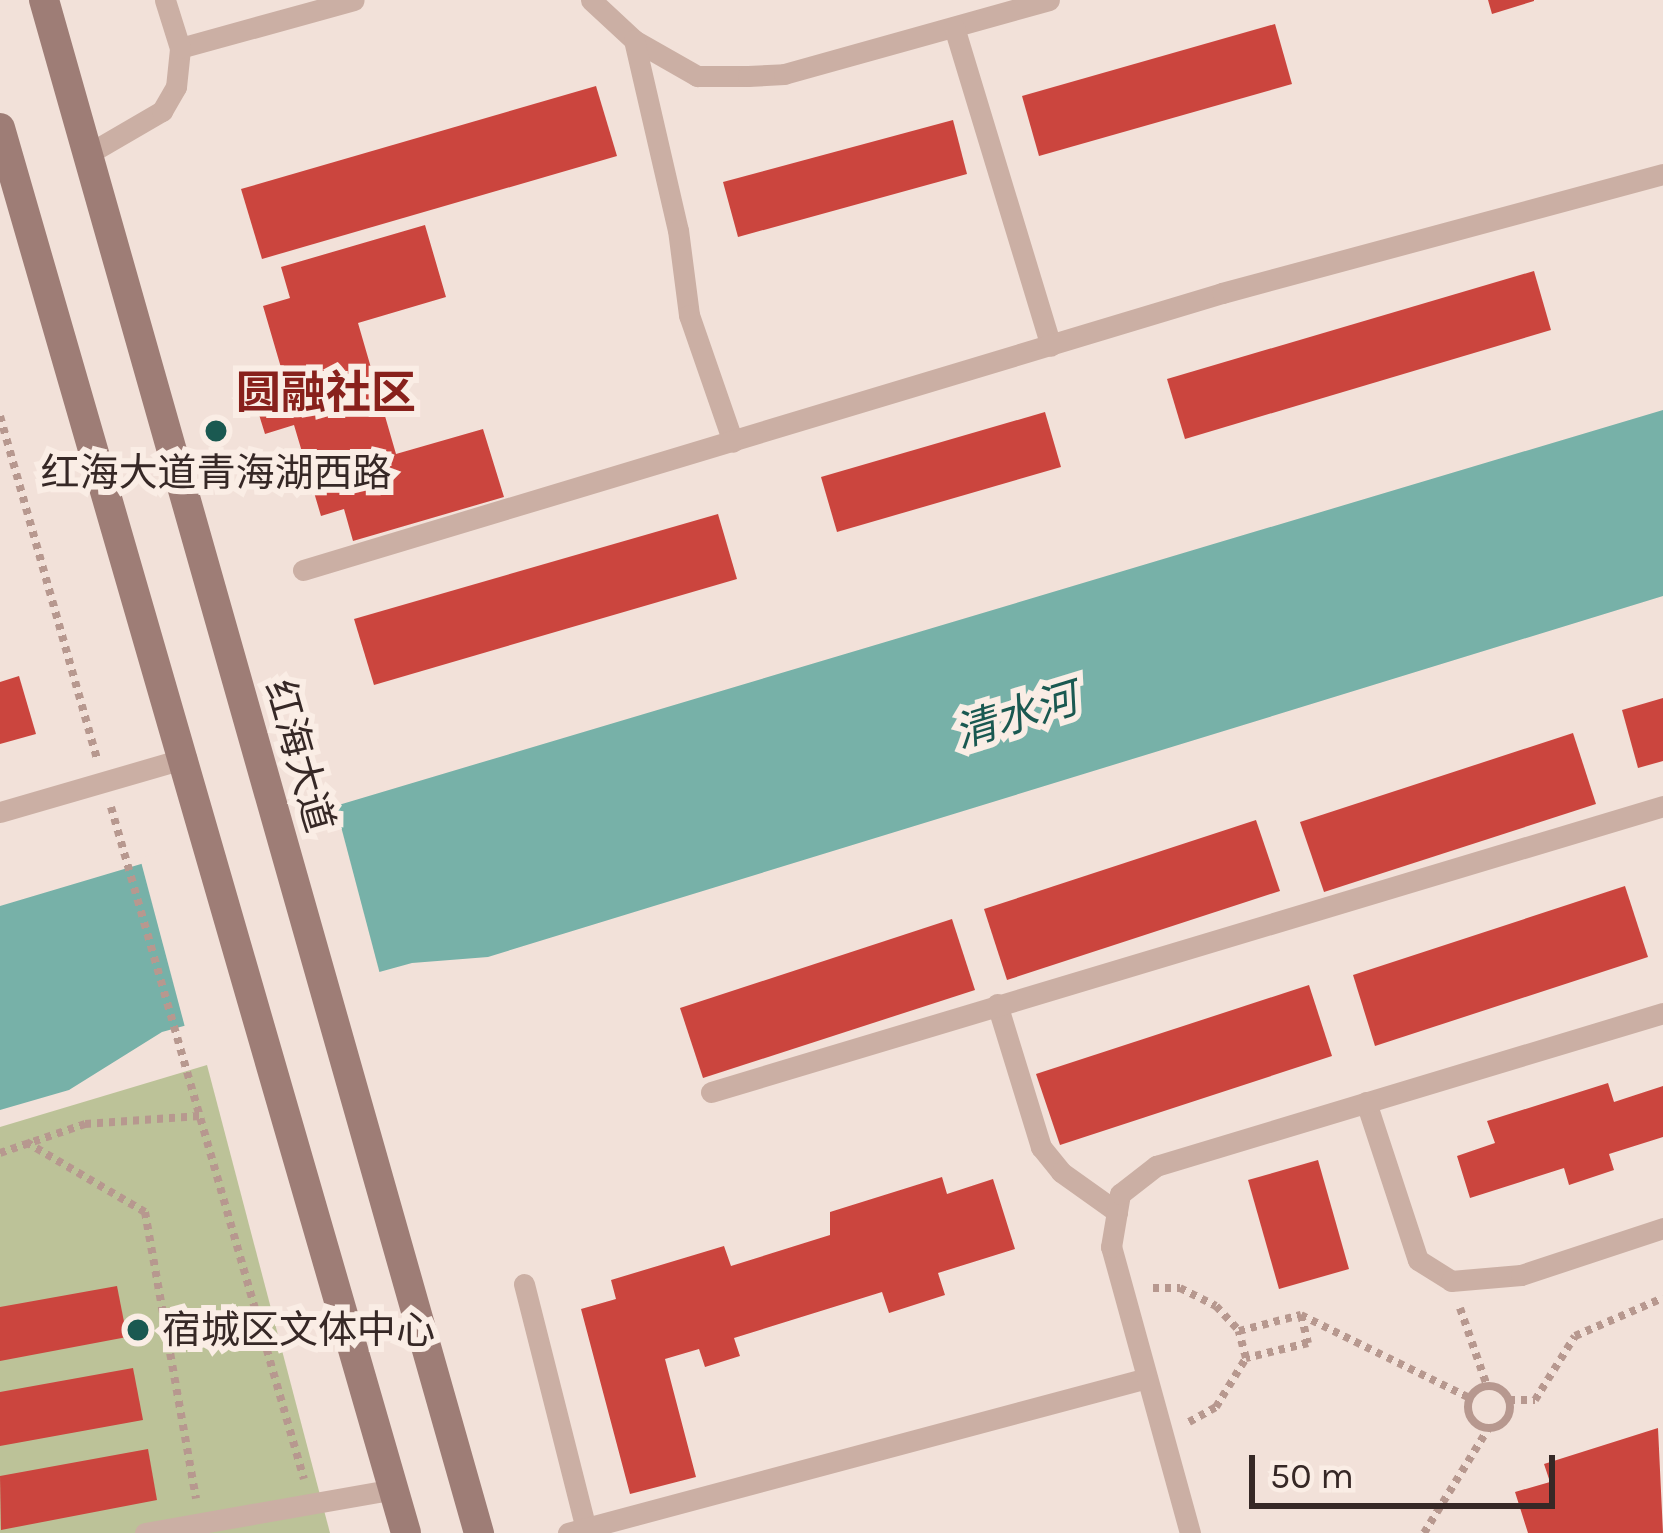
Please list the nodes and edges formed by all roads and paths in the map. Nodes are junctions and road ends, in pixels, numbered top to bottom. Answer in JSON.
{"nodes":[{"id":1,"x":44,"y":0,"type":"edge"},
{"id":2,"x":355,"y":0,"type":"edge"},
{"id":3,"x":591,"y":0,"type":"edge"},
{"id":4,"x":1049,"y":0,"type":"edge"},
{"id":5,"x":171,"y":1,"type":"edge"},
{"id":6,"x":954,"y":27,"type":"junction"},
{"id":7,"x":634,"y":40,"type":"junction"},
{"id":8,"x":181,"y":48,"type":"junction"},
{"id":9,"x":0,"y":128,"type":"edge"},
{"id":10,"x":88,"y":154,"type":"junction"},
{"id":11,"x":1663,"y":174,"type":"edge"},
{"id":12,"x":1051,"y":346,"type":"junction"},
{"id":13,"x":0,"y":416,"type":"edge"},
{"id":14,"x":734,"y":442,"type":"junction"},
{"id":15,"x":303,"y":570,"type":"dead end"},
{"id":16,"x":186,"y":758,"type":"junction"},
{"id":17,"x":104,"y":782,"type":"junction"},
{"id":18,"x":1663,"y":806,"type":"edge"},
{"id":19,"x":0,"y":812,"type":"edge"},
{"id":20,"x":997,"y":1004,"type":"junction"},
{"id":21,"x":1663,"y":1013,"type":"edge"},
{"id":22,"x":711,"y":1092,"type":"dead end"},
{"id":23,"x":1366,"y":1102,"type":"junction"},
{"id":24,"x":199,"y":1115,"type":"junction"},
{"id":25,"x":26,"y":1142,"type":"junction"},
{"id":26,"x":0,"y":1153,"type":"edge"},
{"id":27,"x":1117,"y":1212,"type":"junction"},
{"id":28,"x":1663,"y":1228,"type":"edge"},
{"id":29,"x":1451,"y":1281,"type":"junction"},
{"id":30,"x":524,"y":1284,"type":"dead end"},
{"id":31,"x":1122,"y":1288,"type":"junction"},
{"id":32,"x":1663,"y":1298,"type":"edge"},
{"id":33,"x":1301,"y":1316,"type":"junction"},
{"id":34,"x":1239,"y":1330,"type":"junction"},
{"id":35,"x":1246,"y":1358,"type":"junction"},
{"id":36,"x":1147,"y":1378,"type":"junction"},
{"id":37,"x":1487,"y":1386,"type":"junction"},
{"id":38,"x":1469,"y":1398,"type":"junction"},
{"id":39,"x":1508,"y":1400,"type":"junction"},
{"id":40,"x":1488,"y":1429,"type":"junction"},
{"id":41,"x":1162,"y":1434,"type":"junction"},
{"id":42,"x":394,"y":1489,"type":"junction"},
{"id":43,"x":311,"y":1504,"type":"junction"},
{"id":44,"x":200,"y":1523,"type":"junction"},
{"id":45,"x":580,"y":1531,"type":"edge"},
{"id":46,"x":145,"y":1533,"type":"edge"},
{"id":47,"x":406,"y":1533,"type":"edge"},
{"id":48,"x":479,"y":1533,"type":"edge"},
{"id":49,"x":1190,"y":1533,"type":"edge"},
{"id":50,"x":1424,"y":1533,"type":"edge"}],
"edges":[{"from":1,"to":10,"type":"main road","name":"红海大道"},
{"from":2,"to":8,"type":"lane"},
{"from":3,"to":7,"type":"lane"},
{"from":4,"to":6,"type":"lane"},
{"from":5,"to":8,"type":"lane"},
{"from":6,"to":7,"type":"lane"},
{"from":6,"to":12,"type":"lane"},
{"from":7,"to":14,"type":"lane"},
{"from":8,"to":10,"type":"lane"},
{"from":9,"to":16,"type":"main road"},
{"from":10,"to":48,"type":"main road","name":"红海大道"},
{"from":11,"to":12,"type":"lane"},
{"from":12,"to":14,"type":"lane"},
{"from":13,"to":17,"type":"path"},
{"from":14,"to":15,"type":"lane"},
{"from":16,"to":17,"type":"lane"},
{"from":16,"to":42,"type":"main road"},
{"from":17,"to":19,"type":"lane"},
{"from":17,"to":24,"type":"path"},
{"from":18,"to":20,"type":"lane"},
{"from":20,"to":22,"type":"lane"},
{"from":20,"to":27,"type":"lane"},
{"from":21,"to":23,"type":"lane"},
{"from":23,"to":27,"type":"lane"},
{"from":23,"to":29,"type":"lane"},
{"from":24,"to":25,"type":"path"},
{"from":24,"to":43,"type":"path"},
{"from":25,"to":26,"type":"path"},
{"from":25,"to":44,"type":"path"},
{"from":27,"to":31,"type":"lane"},
{"from":28,"to":29,"type":"lane"},
{"from":29,"to":37,"type":"path"},
{"from":30,"to":45,"type":"lane"},
{"from":31,"to":34,"type":"path"},
{"from":31,"to":36,"type":"lane"},
{"from":32,"to":39,"type":"path"},
{"from":33,"to":34,"type":"path"},
{"from":33,"to":35,"type":"path"},
{"from":33,"to":38,"type":"path"},
{"from":34,"to":35,"type":"path"},
{"from":35,"to":41,"type":"path"},
{"from":36,"to":41,"type":"lane"},
{"from":36,"to":45,"type":"lane"},
{"from":37,"to":38,"type":"path"},
{"from":37,"to":39,"type":"path"},
{"from":38,"to":40,"type":"path"},
{"from":39,"to":40,"type":"path"},
{"from":40,"to":50,"type":"path"},
{"from":41,"to":49,"type":"lane"},
{"from":42,"to":43,"type":"lane"},
{"from":42,"to":47,"type":"main road"},
{"from":43,"to":44,"type":"lane"},
{"from":44,"to":46,"type":"lane"}]}
